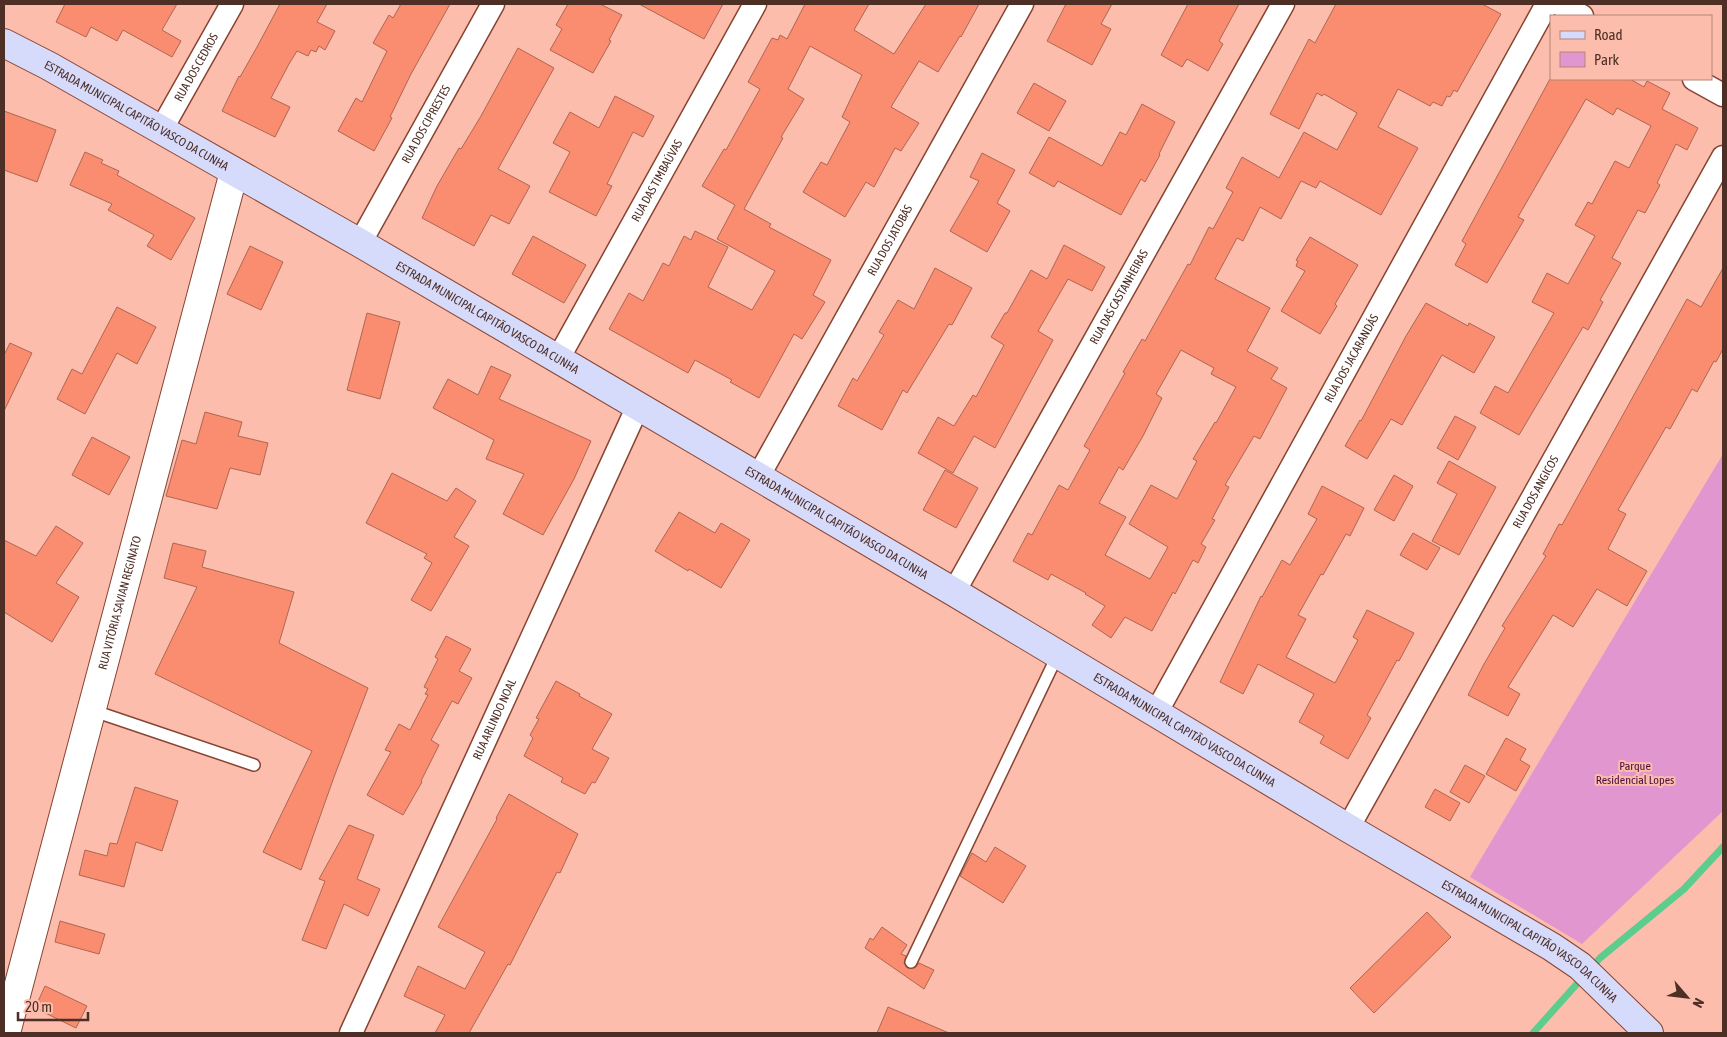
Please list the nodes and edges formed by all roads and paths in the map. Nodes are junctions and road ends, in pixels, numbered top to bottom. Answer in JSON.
{"nodes":[{"id":1,"x":232,"y":4,"type":"edge"},
{"id":2,"x":493,"y":4,"type":"edge"},
{"id":3,"x":756,"y":4,"type":"edge"},
{"id":4,"x":1022,"y":4,"type":"edge"},
{"id":5,"x":1283,"y":4,"type":"edge"},
{"id":6,"x":1547,"y":4,"type":"edge"},
{"id":7,"x":1559,"y":4,"type":"edge"},
{"id":8,"x":1580,"y":15,"type":"edge"},
{"id":9,"x":4,"y":43,"type":"edge"},
{"id":10,"x":1696,"y":80,"type":"edge"},
{"id":11,"x":1723,"y":95,"type":"edge"},
{"id":12,"x":161,"y":130,"type":"junction"},
{"id":13,"x":1723,"y":157,"type":"edge"},
{"id":14,"x":234,"y":172,"type":"junction"},
{"id":15,"x":360,"y":244,"type":"junction"},
{"id":16,"x":558,"y":359,"type":"junction"},
{"id":17,"x":638,"y":406,"type":"junction"},
{"id":18,"x":758,"y":476,"type":"junction"},
{"id":19,"x":954,"y":592,"type":"junction"},
{"id":20,"x":1058,"y":654,"type":"junction"},
{"id":21,"x":91,"y":710,"type":"junction"},
{"id":22,"x":1156,"y":713,"type":"junction"},
{"id":23,"x":254,"y":765,"type":"dead end"},
{"id":24,"x":1348,"y":828,"type":"junction"},
{"id":25,"x":911,"y":962,"type":"dead end"},
{"id":26,"x":6,"y":1033,"type":"edge"},
{"id":27,"x":351,"y":1033,"type":"edge"},
{"id":28,"x":1649,"y":1033,"type":"edge"}],
"edges":[{"from":1,"to":12,"type":"street","name":"RUA DOS CEDROS"},
{"from":2,"to":15,"type":"street","name":"RUA DOS CIPRESTES"},
{"from":3,"to":16,"type":"street","name":"RUA DAS TIMBAÚVAS"},
{"from":4,"to":18,"type":"street","name":"RUA DOS JATOBÁS"},
{"from":5,"to":19,"type":"street","name":"RUA DAS CASTANHEIRAS"},
{"from":6,"to":22,"type":"street","name":"RUA DOS JACARANDÁS"},
{"from":7,"to":8,"type":"street"},
{"from":9,"to":12,"type":"main road","name":"ESTRADA MUNICIPAL CAPITÃO VASCO DA CUNHA"},
{"from":10,"to":11,"type":"street"},
{"from":12,"to":14,"type":"main road","name":"ESTRADA MUNICIPAL CAPITÃO VASCO DA CUNHA"},
{"from":13,"to":24,"type":"street","name":"RUA DOS ANGICOS"},
{"from":14,"to":15,"type":"main road","name":"ESTRADA MUNICIPAL CAPITÃO VASCO DA CUNHA"},
{"from":14,"to":21,"type":"street","name":"RUA VITÓRIA SAVIAN REGINATO"},
{"from":15,"to":16,"type":"main road","name":"ESTRADA MUNICIPAL CAPITÃO VASCO DA CUNHA"},
{"from":16,"to":17,"type":"main road","name":"ESTRADA MUNICIPAL CAPITÃO VASCO DA CUNHA"},
{"from":17,"to":18,"type":"main road","name":"ESTRADA MUNICIPAL CAPITÃO VASCO DA CUNHA"},
{"from":17,"to":27,"type":"street","name":"RUA ARLINDO NOAL"},
{"from":18,"to":19,"type":"main road","name":"ESTRADA MUNICIPAL CAPITÃO VASCO DA CUNHA"},
{"from":19,"to":20,"type":"main road","name":"ESTRADA MUNICIPAL CAPITÃO VASCO DA CUNHA"},
{"from":20,"to":22,"type":"main road","name":"ESTRADA MUNICIPAL CAPITÃO VASCO DA CUNHA"},
{"from":20,"to":25,"type":"lane"},
{"from":21,"to":23,"type":"lane"},
{"from":21,"to":26,"type":"street","name":"RUA VITÓRIA SAVIAN REGINATO"},
{"from":22,"to":24,"type":"main road","name":"ESTRADA MUNICIPAL CAPITÃO VASCO DA CUNHA"},
{"from":24,"to":28,"type":"main road","name":"ESTRADA MUNICIPAL CAPITÃO VASCO DA CUNHA"}]}
